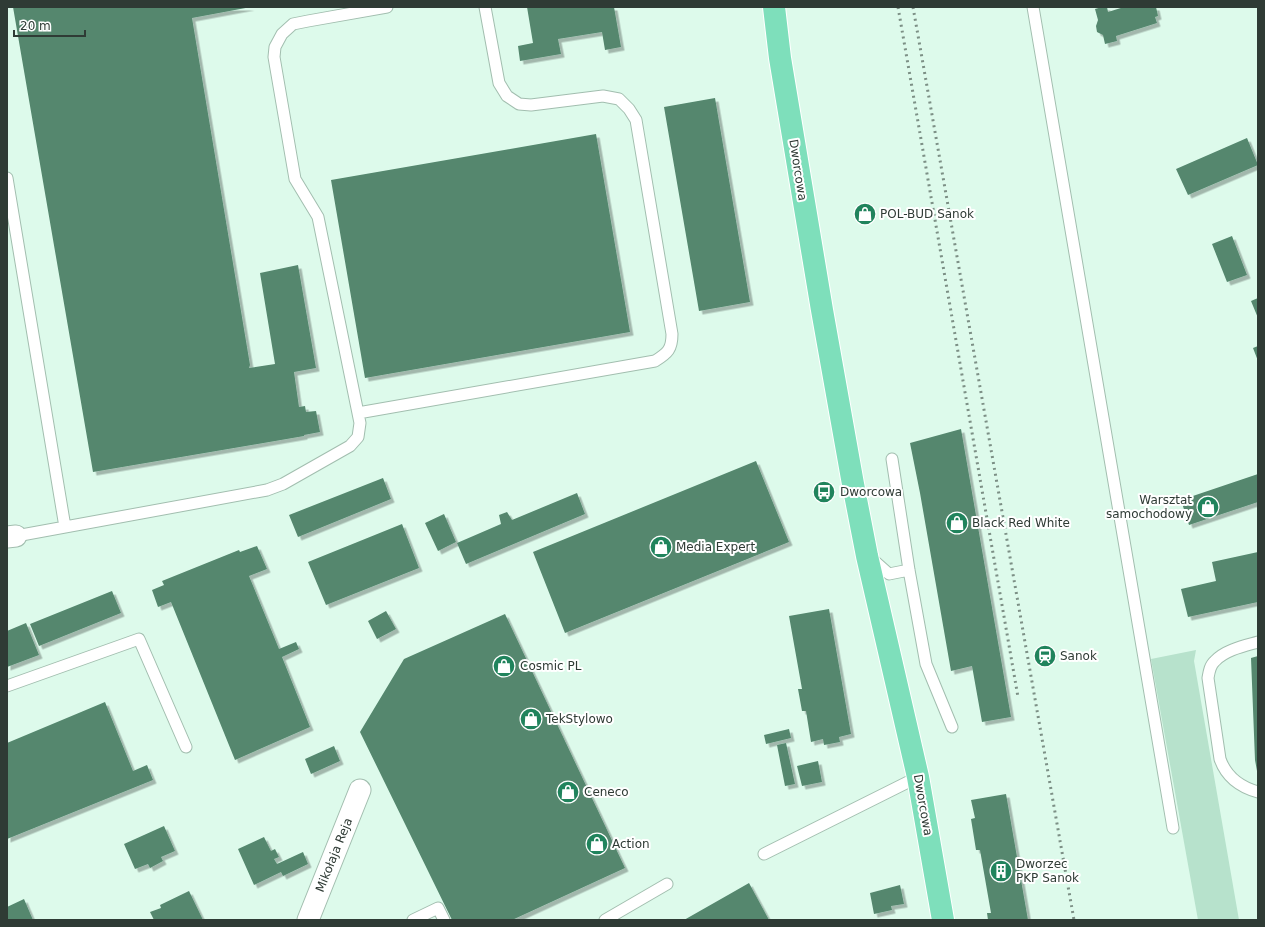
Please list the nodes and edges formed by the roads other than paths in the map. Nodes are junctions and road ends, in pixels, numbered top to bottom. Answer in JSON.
{"nodes":[{"id":1,"x":387,"y":7,"type":"edge"},
{"id":2,"x":485,"y":7,"type":"edge"},
{"id":3,"x":774,"y":7,"type":"edge"},
{"id":4,"x":1033,"y":7,"type":"edge"},
{"id":5,"x":7,"y":178,"type":"edge"},
{"id":6,"x":358,"y":413,"type":"junction"},
{"id":7,"x":892,"y":460,"type":"dead end"},
{"id":8,"x":65,"y":527,"type":"junction"},
{"id":9,"x":11,"y":536,"type":"edge"},
{"id":10,"x":867,"y":556,"type":"junction"},
{"id":11,"x":909,"y":570,"type":"junction"},
{"id":12,"x":1258,"y":642,"type":"edge"},
{"id":13,"x":7,"y":686,"type":"edge"},
{"id":14,"x":952,"y":727,"type":"dead end"},
{"id":15,"x":186,"y":747,"type":"dead end"},
{"id":16,"x":918,"y":777,"type":"junction"},
{"id":17,"x":360,"y":790,"type":"dead end"},
{"id":18,"x":1258,"y":792,"type":"edge"},
{"id":19,"x":1173,"y":828,"type":"dead end"},
{"id":20,"x":764,"y":854,"type":"dead end"},
{"id":21,"x":666,"y":884,"type":"dead end"},
{"id":22,"x":308,"y":920,"type":"edge"},
{"id":23,"x":413,"y":920,"type":"edge"},
{"id":24,"x":444,"y":920,"type":"edge"},
{"id":25,"x":605,"y":920,"type":"edge"},
{"id":26,"x":943,"y":920,"type":"edge"}],
"edges":[{"from":1,"to":6,"type":"lane"},
{"from":2,"to":6,"type":"lane"},
{"from":3,"to":10,"type":"main road","name":"Dworcowa"},
{"from":4,"to":19,"type":"lane"},
{"from":5,"to":8,"type":"lane"},
{"from":6,"to":8,"type":"lane"},
{"from":7,"to":11,"type":"lane"},
{"from":8,"to":9,"type":"lane"},
{"from":10,"to":11,"type":"lane"},
{"from":10,"to":16,"type":"main road","name":"Dworcowa"},
{"from":11,"to":14,"type":"lane"},
{"from":12,"to":18,"type":"lane"},
{"from":13,"to":15,"type":"lane"},
{"from":16,"to":20,"type":"lane"},
{"from":16,"to":26,"type":"main road","name":"Dworcowa"},
{"from":17,"to":22,"type":"street","name":"Mikołaja Reja"},
{"from":21,"to":25,"type":"lane"},
{"from":23,"to":24,"type":"lane"}]}
